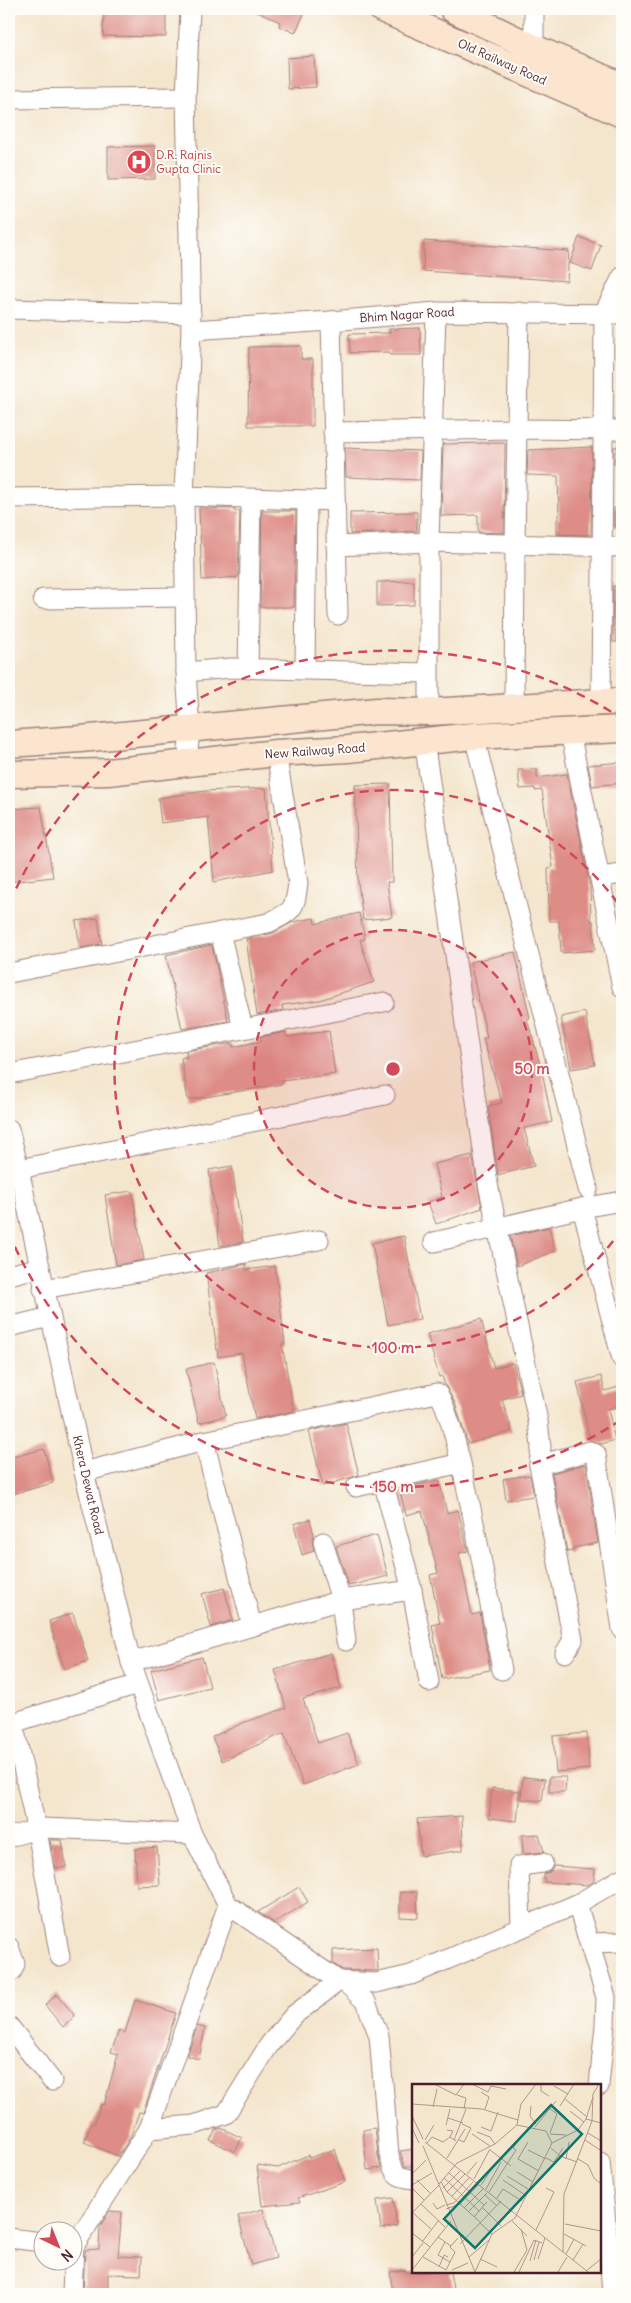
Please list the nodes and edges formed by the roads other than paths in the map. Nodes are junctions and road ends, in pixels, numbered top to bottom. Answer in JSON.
{"nodes":[{"id":1,"x":190,"y":9,"type":"edge"},
{"id":2,"x":382,"y":9,"type":"edge"},
{"id":3,"x":453,"y":9,"type":"edge"},
{"id":4,"x":534,"y":9,"type":"edge"},
{"id":5,"x":534,"y":48,"type":"junction"},
{"id":6,"x":622,"y":86,"type":"edge"},
{"id":7,"x":186,"y":97,"type":"junction"},
{"id":8,"x":9,"y":99,"type":"edge"},
{"id":9,"x":622,"y":114,"type":"edge"},
{"id":10,"x":622,"y":277,"type":"edge"},
{"id":11,"x":9,"y":309,"type":"edge"},
{"id":12,"x":436,"y":312,"type":"junction"},
{"id":13,"x":519,"y":312,"type":"junction"},
{"id":14,"x":604,"y":313,"type":"junction"},
{"id":15,"x":622,"y":314,"type":"edge"},
{"id":16,"x":330,"y":321,"type":"junction"},
{"id":17,"x":191,"y":322,"type":"junction"},
{"id":18,"x":517,"y":429,"type":"junction"},
{"id":19,"x":601,"y":429,"type":"junction"},
{"id":20,"x":432,"y":430,"type":"junction"},
{"id":21,"x":622,"y":430,"type":"edge"},
{"id":22,"x":333,"y":432,"type":"junction"},
{"id":23,"x":184,"y":496,"type":"junction"},
{"id":24,"x":9,"y":498,"type":"edge"},
{"id":25,"x":251,"y":499,"type":"junction"},
{"id":26,"x":307,"y":500,"type":"junction"},
{"id":27,"x":335,"y":501,"type":"junction"},
{"id":28,"x":429,"y":542,"type":"junction"},
{"id":29,"x":514,"y":544,"type":"junction"},
{"id":30,"x":336,"y":546,"type":"junction"},
{"id":31,"x":602,"y":547,"type":"junction"},
{"id":32,"x":622,"y":547,"type":"edge"},
{"id":33,"x":184,"y":597,"type":"junction"},
{"id":34,"x":43,"y":599,"type":"dead end"},
{"id":35,"x":338,"y":615,"type":"dead end"},
{"id":36,"x":248,"y":669,"type":"junction"},
{"id":37,"x":305,"y":669,"type":"junction"},
{"id":38,"x":186,"y":672,"type":"junction"},
{"id":39,"x":428,"y":673,"type":"junction"},
{"id":40,"x":612,"y":701,"type":"edge"},
{"id":41,"x":514,"y":707,"type":"junction"},
{"id":42,"x":429,"y":712,"type":"junction"},
{"id":43,"x":190,"y":729,"type":"junction"},
{"id":44,"x":622,"y":729,"type":"edge"},
{"id":45,"x":570,"y":732,"type":"junction"},
{"id":46,"x":474,"y":736,"type":"junction"},
{"id":47,"x":424,"y":740,"type":"junction"},
{"id":48,"x":9,"y":744,"type":"edge"},
{"id":49,"x":276,"y":753,"type":"junction"},
{"id":50,"x":187,"y":763,"type":"junction"},
{"id":51,"x":9,"y":774,"type":"edge"},
{"id":52,"x":622,"y":874,"type":"edge"},
{"id":53,"x":601,"y":877,"type":"junction"},
{"id":54,"x":220,"y":932,"type":"junction"},
{"id":55,"x":617,"y":938,"type":"edge"},
{"id":56,"x":9,"y":973,"type":"edge"},
{"id":57,"x":622,"y":987,"type":"edge"},
{"id":58,"x":384,"y":1002,"type":"dead end"},
{"id":59,"x":243,"y":1029,"type":"junction"},
{"id":60,"x":9,"y":1074,"type":"edge"},
{"id":61,"x":385,"y":1095,"type":"dead end"},
{"id":62,"x":9,"y":1129,"type":"edge"},
{"id":63,"x":20,"y":1169,"type":"junction"},
{"id":64,"x":588,"y":1189,"type":"dead end"},
{"id":65,"x":622,"y":1201,"type":"edge"},
{"id":66,"x":582,"y":1208,"type":"junction"},
{"id":67,"x":496,"y":1230,"type":"junction"},
{"id":68,"x":319,"y":1240,"type":"dead end"},
{"id":69,"x":434,"y":1242,"type":"dead end"},
{"id":70,"x":40,"y":1267,"type":"junction"},
{"id":71,"x":9,"y":1274,"type":"edge"},
{"id":72,"x":43,"y":1289,"type":"junction"},
{"id":73,"x":50,"y":1317,"type":"junction"},
{"id":74,"x":9,"y":1327,"type":"edge"},
{"id":75,"x":622,"y":1359,"type":"edge"},
{"id":76,"x":204,"y":1441,"type":"junction"},
{"id":77,"x":461,"y":1463,"type":"junction"},
{"id":78,"x":539,"y":1465,"type":"junction"},
{"id":79,"x":84,"y":1472,"type":"junction"},
{"id":80,"x":383,"y":1481,"type":"junction"},
{"id":81,"x":356,"y":1487,"type":"dead end"},
{"id":82,"x":323,"y":1542,"type":"dead end"},
{"id":83,"x":412,"y":1590,"type":"junction"},
{"id":84,"x":341,"y":1600,"type":"junction"},
{"id":85,"x":252,"y":1626,"type":"junction"},
{"id":86,"x":622,"y":1629,"type":"edge"},
{"id":87,"x":346,"y":1641,"type":"dead end"},
{"id":88,"x":565,"y":1653,"type":"dead end"},
{"id":89,"x":131,"y":1662,"type":"junction"},
{"id":90,"x":502,"y":1670,"type":"dead end"},
{"id":91,"x":429,"y":1682,"type":"dead end"},
{"id":92,"x":138,"y":1684,"type":"junction"},
{"id":93,"x":37,"y":1831,"type":"junction"},
{"id":94,"x":192,"y":1834,"type":"junction"},
{"id":95,"x":9,"y":1837,"type":"edge"},
{"id":96,"x":543,"y":1862,"type":"dead end"},
{"id":97,"x":622,"y":1878,"type":"edge"},
{"id":98,"x":577,"y":1904,"type":"junction"},
{"id":99,"x":228,"y":1905,"type":"junction"},
{"id":100,"x":521,"y":1928,"type":"junction"},
{"id":101,"x":622,"y":1942,"type":"edge"},
{"id":102,"x":590,"y":1943,"type":"junction"},
{"id":103,"x":9,"y":1947,"type":"edge"},
{"id":104,"x":60,"y":1957,"type":"dead end"},
{"id":105,"x":9,"y":1974,"type":"edge"},
{"id":106,"x":343,"y":1982,"type":"junction"},
{"id":107,"x":9,"y":2026,"type":"edge"},
{"id":108,"x":52,"y":2081,"type":"dead end"},
{"id":109,"x":599,"y":2084,"type":"edge"},
{"id":110,"x":149,"y":2129,"type":"junction"},
{"id":111,"x":412,"y":2179,"type":"edge"},
{"id":112,"x":601,"y":2180,"type":"edge"},
{"id":113,"x":82,"y":2232,"type":"edge"},
{"id":114,"x":9,"y":2238,"type":"edge"},
{"id":115,"x":32,"y":2241,"type":"edge"},
{"id":116,"x":605,"y":2253,"type":"edge"},
{"id":117,"x":72,"y":2270,"type":"edge"},
{"id":118,"x":72,"y":2294,"type":"edge"},
{"id":119,"x":612,"y":2294,"type":"edge"}],
"edges":[{"from":1,"to":7,"type":"street"},
{"from":2,"to":9,"type":"main road","name":"Old Railway Road"},
{"from":3,"to":5,"type":"main road","name":"Old Railway Road"},
{"from":4,"to":5,"type":"street"},
{"from":5,"to":6,"type":"main road","name":"Old Railway Road"},
{"from":7,"to":8,"type":"street"},
{"from":7,"to":17,"type":"street"},
{"from":10,"to":14,"type":"street"},
{"from":11,"to":17,"type":"street","name":"Bhim Nagar Road"},
{"from":12,"to":13,"type":"street","name":"Bhim Nagar Road"},
{"from":12,"to":16,"type":"street","name":"Bhim Nagar Road"},
{"from":12,"to":20,"type":"street"},
{"from":13,"to":14,"type":"street","name":"Bhim Nagar Road"},
{"from":13,"to":18,"type":"street"},
{"from":14,"to":15,"type":"street","name":"Bhim Nagar Road"},
{"from":14,"to":19,"type":"street"},
{"from":16,"to":17,"type":"street","name":"Bhim Nagar Road"},
{"from":16,"to":22,"type":"street"},
{"from":17,"to":23,"type":"street"},
{"from":18,"to":19,"type":"street"},
{"from":18,"to":20,"type":"street"},
{"from":18,"to":29,"type":"street"},
{"from":19,"to":21,"type":"street"},
{"from":19,"to":31,"type":"street"},
{"from":20,"to":22,"type":"street"},
{"from":20,"to":28,"type":"street"},
{"from":22,"to":27,"type":"street"},
{"from":23,"to":24,"type":"street"},
{"from":23,"to":25,"type":"street"},
{"from":23,"to":33,"type":"street"},
{"from":25,"to":26,"type":"street"},
{"from":25,"to":36,"type":"street"},
{"from":26,"to":27,"type":"street"},
{"from":26,"to":37,"type":"street"},
{"from":27,"to":30,"type":"street"},
{"from":28,"to":29,"type":"street"},
{"from":28,"to":30,"type":"street"},
{"from":28,"to":39,"type":"street"},
{"from":29,"to":31,"type":"street"},
{"from":29,"to":41,"type":"street"},
{"from":30,"to":35,"type":"street"},
{"from":31,"to":32,"type":"street"},
{"from":31,"to":40,"type":"street"},
{"from":33,"to":34,"type":"street"},
{"from":33,"to":38,"type":"street"},
{"from":36,"to":37,"type":"street"},
{"from":36,"to":38,"type":"street"},
{"from":37,"to":39,"type":"street"},
{"from":38,"to":43,"type":"street"},
{"from":39,"to":42,"type":"street"},
{"from":40,"to":41,"type":"main road"},
{"from":41,"to":42,"type":"main road"},
{"from":42,"to":43,"type":"main road"},
{"from":43,"to":48,"type":"main road"},
{"from":43,"to":50,"type":"street"},
{"from":44,"to":45,"type":"main road","name":"New Railway Road"},
{"from":45,"to":46,"type":"main road","name":"New Railway Road"},
{"from":45,"to":53,"type":"street"},
{"from":46,"to":47,"type":"main road","name":"New Railway Road"},
{"from":46,"to":64,"type":"street"},
{"from":47,"to":49,"type":"main road","name":"New Railway Road"},
{"from":47,"to":67,"type":"street"},
{"from":49,"to":50,"type":"main road","name":"New Railway Road"},
{"from":49,"to":54,"type":"street"},
{"from":50,"to":51,"type":"main road","name":"New Railway Road"},
{"from":52,"to":53,"type":"street"},
{"from":53,"to":55,"type":"street"},
{"from":54,"to":56,"type":"street"},
{"from":54,"to":59,"type":"street"},
{"from":55,"to":57,"type":"street"},
{"from":58,"to":59,"type":"street"},
{"from":59,"to":60,"type":"street"},
{"from":61,"to":63,"type":"street"},
{"from":62,"to":63,"type":"street","name":"Khera Dewat Road"},
{"from":63,"to":70,"type":"street","name":"Khera Dewat Road"},
{"from":65,"to":66,"type":"street"},
{"from":66,"to":67,"type":"street"},
{"from":66,"to":75,"type":"street"},
{"from":67,"to":69,"type":"street"},
{"from":67,"to":78,"type":"street"},
{"from":68,"to":72,"type":"street"},
{"from":70,"to":71,"type":"street"},
{"from":70,"to":72,"type":"street","name":"Khera Dewat Road"},
{"from":72,"to":73,"type":"street","name":"Khera Dewat Road"},
{"from":73,"to":74,"type":"street"},
{"from":73,"to":79,"type":"street","name":"Khera Dewat Road"},
{"from":76,"to":77,"type":"street"},
{"from":76,"to":79,"type":"street"},
{"from":76,"to":85,"type":"street"},
{"from":77,"to":80,"type":"street"},
{"from":77,"to":90,"type":"street"},
{"from":78,"to":86,"type":"street"},
{"from":78,"to":88,"type":"street"},
{"from":79,"to":89,"type":"street","name":"Khera Dewat Road"},
{"from":80,"to":81,"type":"street"},
{"from":80,"to":83,"type":"street"},
{"from":82,"to":84,"type":"street"},
{"from":83,"to":84,"type":"street"},
{"from":83,"to":91,"type":"street"},
{"from":84,"to":85,"type":"street"},
{"from":84,"to":87,"type":"street"},
{"from":85,"to":89,"type":"street"},
{"from":89,"to":92,"type":"street","name":"Khera Dewat Road"},
{"from":92,"to":93,"type":"street"},
{"from":92,"to":94,"type":"street","name":"Khera Dewat Road"},
{"from":93,"to":94,"type":"street"},
{"from":93,"to":95,"type":"street"},
{"from":93,"to":104,"type":"street"},
{"from":94,"to":99,"type":"street","name":"Khera Dewat Road"},
{"from":96,"to":100,"type":"street"},
{"from":97,"to":98,"type":"street"},
{"from":98,"to":100,"type":"street"},
{"from":98,"to":102,"type":"street"},
{"from":99,"to":106,"type":"street"},
{"from":99,"to":110,"type":"street"},
{"from":100,"to":106,"type":"street"},
{"from":101,"to":102,"type":"street"},
{"from":102,"to":109,"type":"street"},
{"from":103,"to":105,"type":"street"},
{"from":106,"to":110,"type":"street"},
{"from":106,"to":111,"type":"street"},
{"from":107,"to":108,"type":"street"},
{"from":110,"to":113,"type":"street"},
{"from":112,"to":116,"type":"street"},
{"from":114,"to":115,"type":"street"},
{"from":116,"to":119,"type":"street"},
{"from":117,"to":118,"type":"street"}]}
